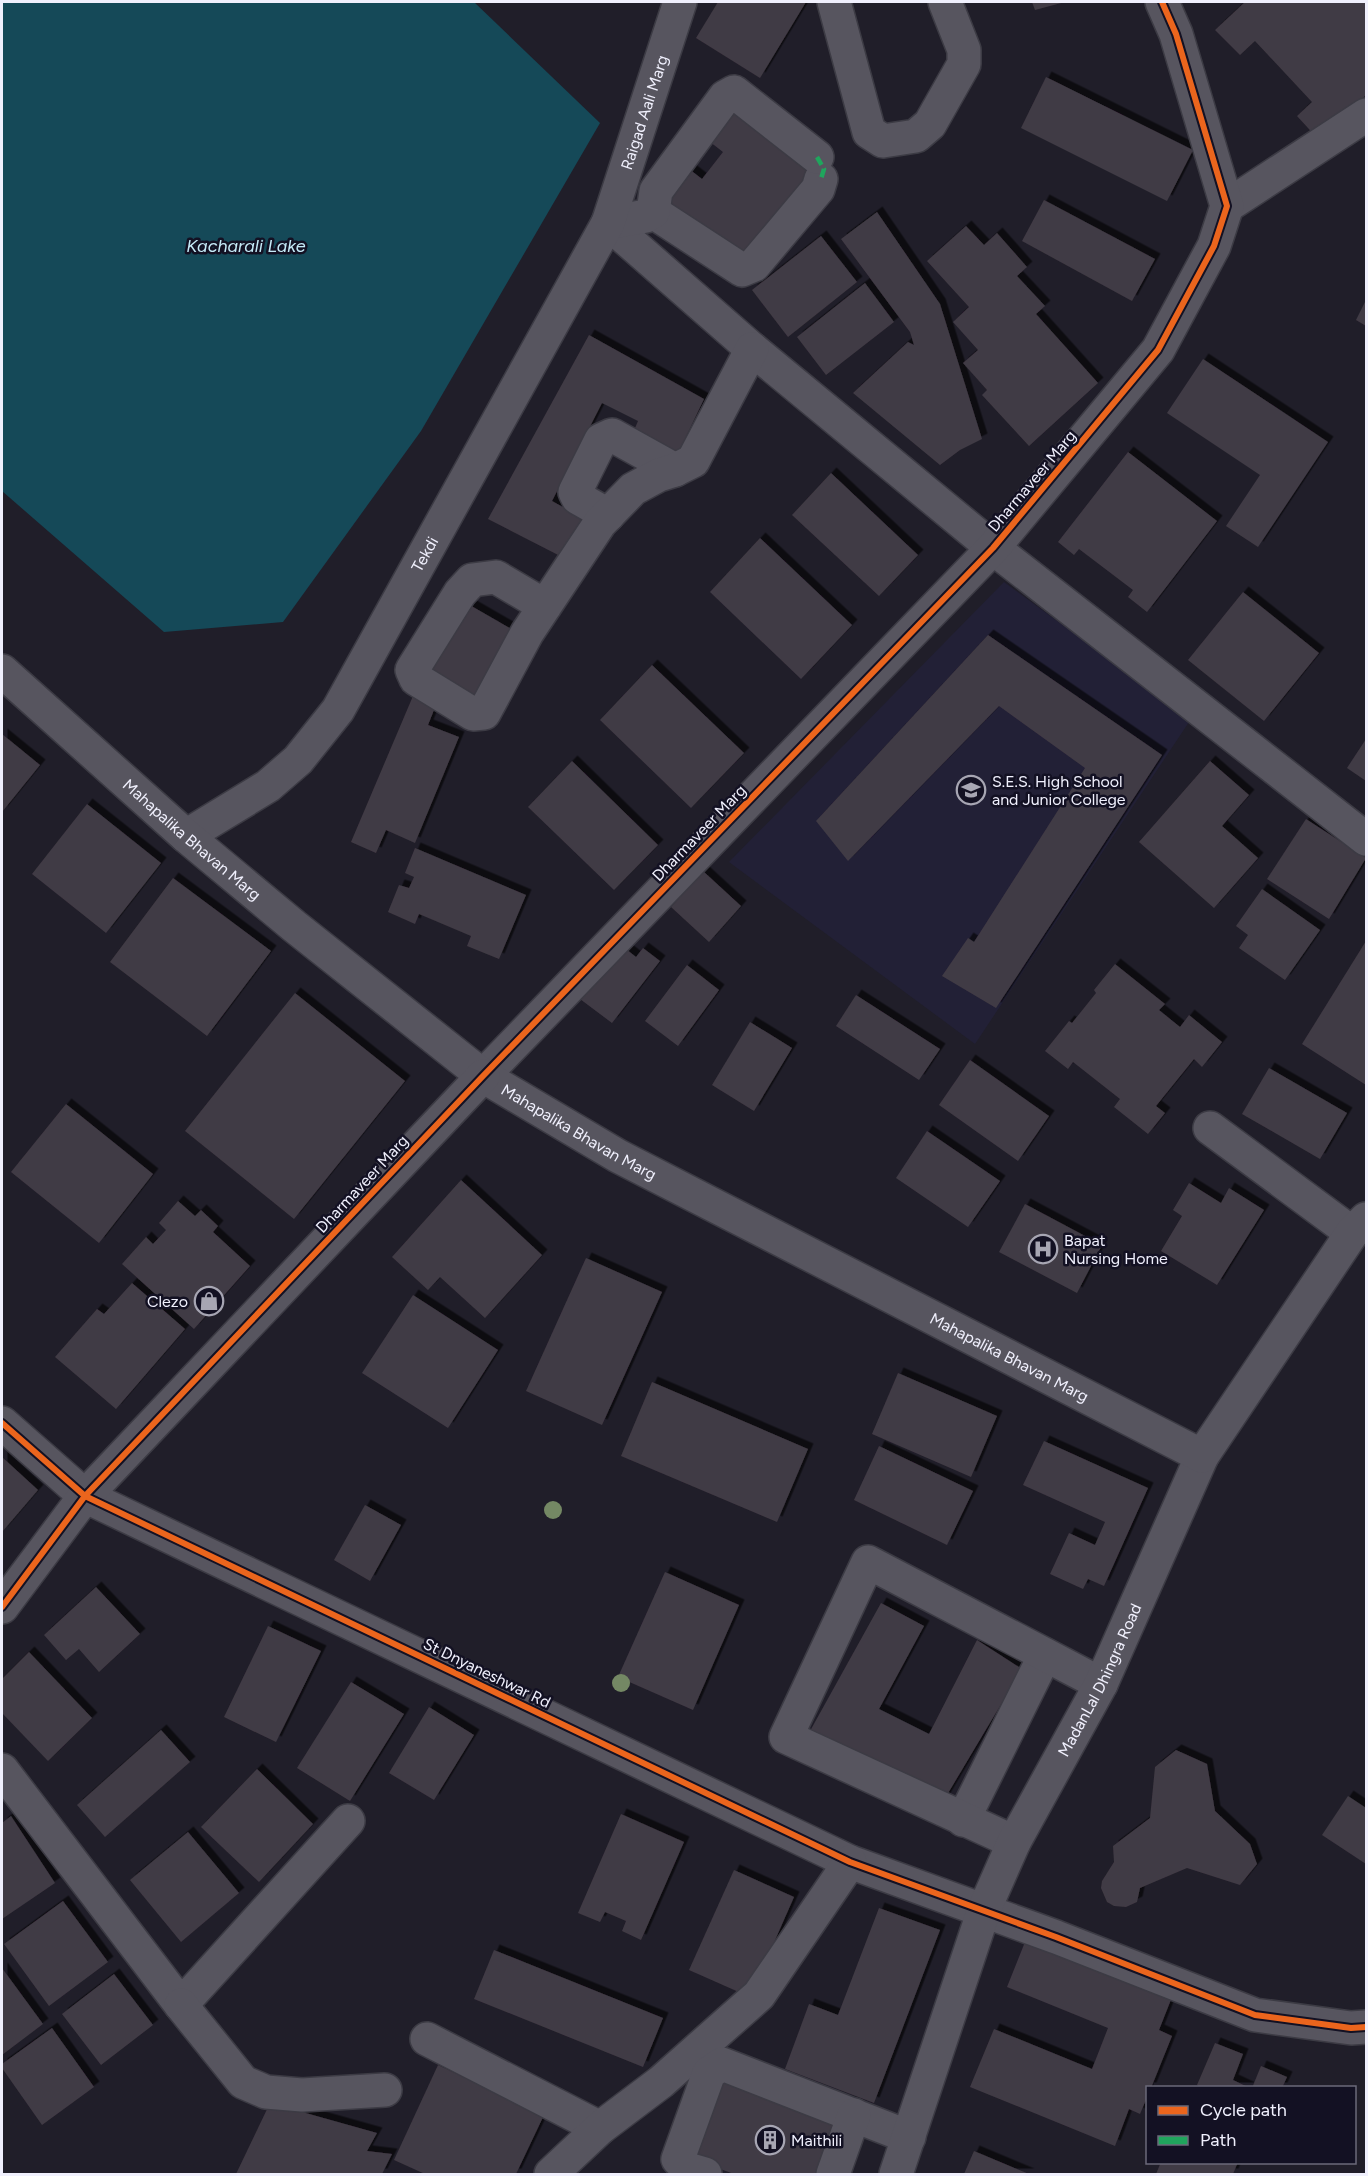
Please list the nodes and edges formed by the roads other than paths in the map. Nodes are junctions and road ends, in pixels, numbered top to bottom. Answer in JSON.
{"nodes":[{"id":1,"x":680,"y":2,"type":"edge"},
{"id":2,"x":834,"y":2,"type":"edge"},
{"id":3,"x":945,"y":2,"type":"edge"},
{"id":4,"x":1162,"y":2,"type":"edge"},
{"id":5,"x":1366,"y":116,"type":"edge"},
{"id":6,"x":1227,"y":206,"type":"junction"},
{"id":7,"x":653,"y":212,"type":"junction"},
{"id":8,"x":608,"y":223,"type":"junction"},
{"id":9,"x":752,"y":349,"type":"junction"},
{"id":10,"x":675,"y":470,"type":"junction"},
{"id":11,"x":609,"y":515,"type":"junction"},
{"id":12,"x":993,"y":548,"type":"junction"},
{"id":13,"x":545,"y":606,"type":"dead end"},
{"id":14,"x":2,"y":671,"type":"edge"},
{"id":15,"x":186,"y":836,"type":"junction"},
{"id":16,"x":1366,"y":839,"type":"edge"},
{"id":17,"x":483,"y":1076,"type":"junction"},
{"id":18,"x":1210,"y":1128,"type":"dead end"},
{"id":19,"x":1359,"y":1226,"type":"edge"},
{"id":20,"x":2,"y":1423,"type":"edge"},
{"id":21,"x":1202,"y":1456,"type":"junction"},
{"id":22,"x":85,"y":1496,"type":"junction"},
{"id":23,"x":2,"y":1607,"type":"edge"},
{"id":24,"x":1045,"y":1655,"type":"junction"},
{"id":25,"x":1101,"y":1684,"type":"junction"},
{"id":26,"x":2,"y":1770,"type":"edge"},
{"id":27,"x":963,"y":1820,"type":"junction"},
{"id":28,"x":348,"y":1821,"type":"dead end"},
{"id":29,"x":1014,"y":1842,"type":"junction"},
{"id":30,"x":850,"y":1862,"type":"junction"},
{"id":31,"x":984,"y":1910,"type":"junction"},
{"id":32,"x":181,"y":2005,"type":"junction"},
{"id":33,"x":1366,"y":2027,"type":"edge"},
{"id":34,"x":427,"y":2039,"type":"dead end"},
{"id":35,"x":385,"y":2090,"type":"dead end"},
{"id":36,"x":854,"y":2115,"type":"junction"},
{"id":37,"x":600,"y":2128,"type":"junction"},
{"id":38,"x":909,"y":2137,"type":"junction"},
{"id":39,"x":551,"y":2175,"type":"edge"},
{"id":40,"x":705,"y":2175,"type":"edge"},
{"id":41,"x":833,"y":2175,"type":"edge"},
{"id":42,"x":896,"y":2175,"type":"edge"}],
"edges":[{"from":1,"to":8,"type":"street","name":"Raigad Aali Marg"},
{"from":2,"to":3,"type":"street"},
{"from":4,"to":6,"type":"street"},
{"from":5,"to":6,"type":"street"},
{"from":6,"to":12,"type":"street","name":"Dharmaveer Marg"},
{"from":7,"to":7,"type":"street"},
{"from":7,"to":8,"type":"street"},
{"from":8,"to":9,"type":"street"},
{"from":8,"to":15,"type":"street","name":"Tekdi"},
{"from":9,"to":10,"type":"street"},
{"from":9,"to":12,"type":"street"},
{"from":10,"to":11,"type":"street"},
{"from":10,"to":11,"type":"street"},
{"from":11,"to":13,"type":"street"},
{"from":12,"to":16,"type":"street"},
{"from":12,"to":17,"type":"street","name":"Dharmaveer Marg"},
{"from":14,"to":15,"type":"street","name":"Mahapalika Bhavan Marg"},
{"from":15,"to":17,"type":"street","name":"Mahapalika Bhavan Marg"},
{"from":17,"to":21,"type":"street","name":"Mahapalika Bhavan Marg"},
{"from":17,"to":22,"type":"street","name":"Dharmaveer Marg"},
{"from":18,"to":19,"type":"street"},
{"from":19,"to":21,"type":"street","name":"MadanLal Dhingra Road"},
{"from":20,"to":22,"type":"street","name":"St Dnyaneshwar Rd"},
{"from":21,"to":25,"type":"street","name":"MadanLal Dhingra Road"},
{"from":22,"to":23,"type":"street","name":"Dharmaveer Marg"},
{"from":22,"to":30,"type":"street","name":"St Dnyaneshwar Rd"},
{"from":24,"to":25,"type":"street"},
{"from":24,"to":27,"type":"street"},
{"from":24,"to":27,"type":"street"},
{"from":25,"to":29,"type":"street","name":"MadanLal Dhingra Road"},
{"from":26,"to":32,"type":"street"},
{"from":27,"to":29,"type":"street"},
{"from":28,"to":32,"type":"street"},
{"from":29,"to":31,"type":"street","name":"MadanLal Dhingra Road"},
{"from":30,"to":31,"type":"street","name":"St Dnyaneshwar Rd"},
{"from":30,"to":37,"type":"street"},
{"from":31,"to":33,"type":"street","name":"St Dnyaneshwar Rd"},
{"from":31,"to":38,"type":"street","name":"MadanLal Dhingra Road"},
{"from":32,"to":35,"type":"street"},
{"from":34,"to":37,"type":"street"},
{"from":36,"to":38,"type":"street"},
{"from":36,"to":40,"type":"street"},
{"from":36,"to":41,"type":"street"},
{"from":37,"to":39,"type":"street"},
{"from":38,"to":42,"type":"street","name":"MadanLal Dhingra Road"}]}
